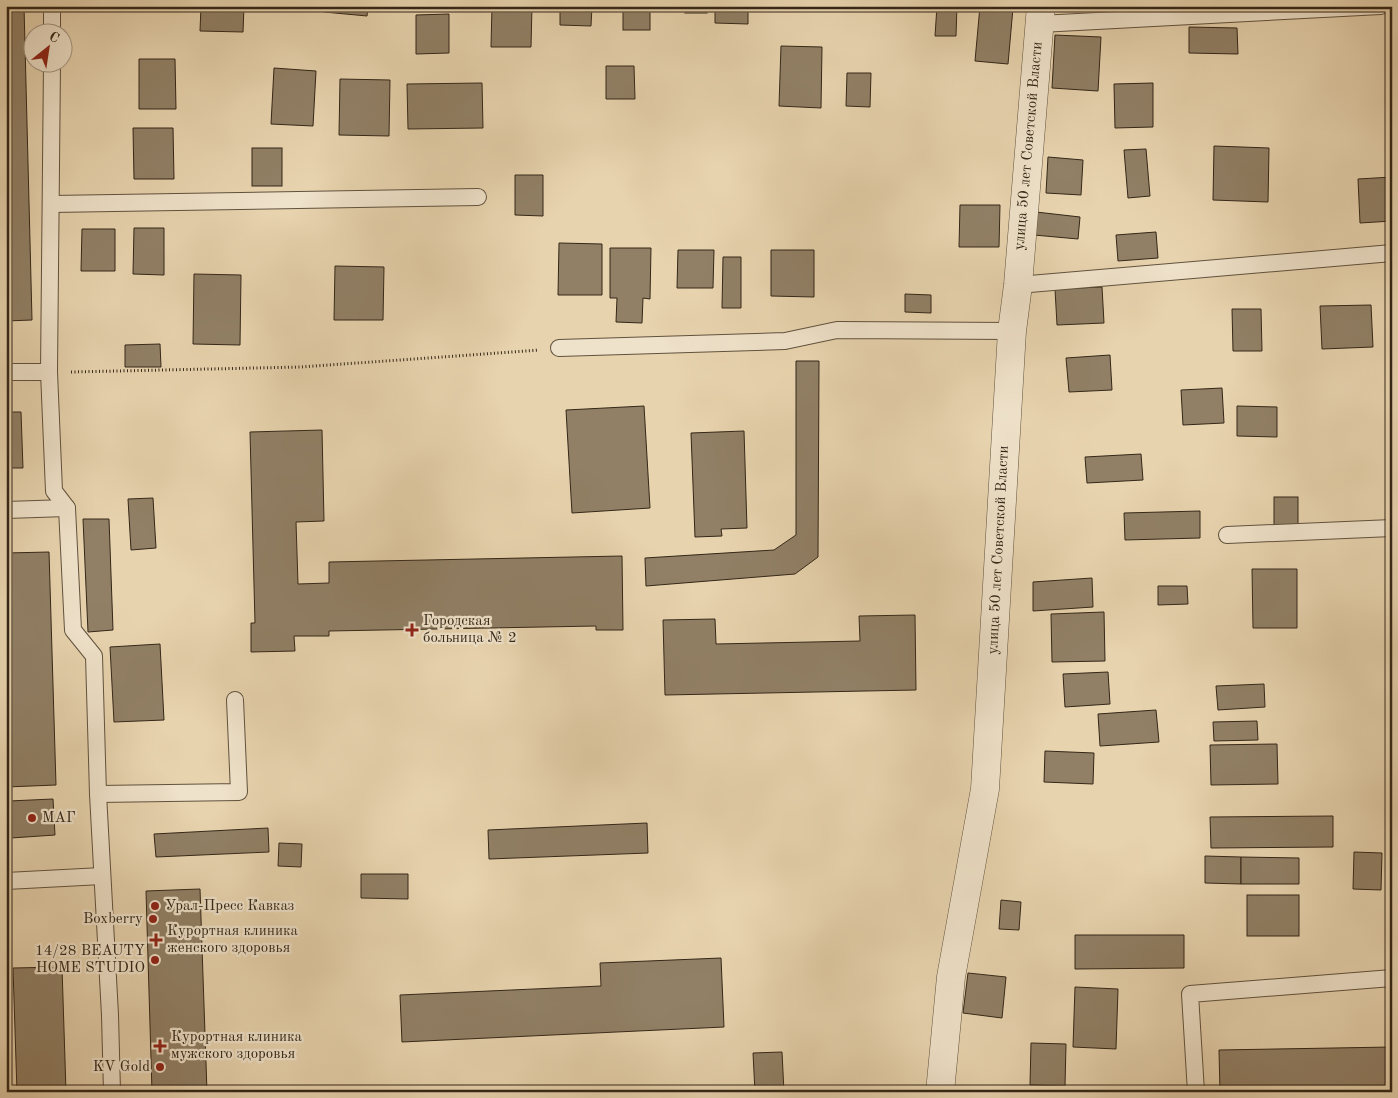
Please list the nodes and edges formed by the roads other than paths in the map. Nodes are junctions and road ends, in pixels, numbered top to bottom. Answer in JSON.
{"nodes":[{"id":1,"x":52,"y":6,"type":"edge"},
{"id":2,"x":1381,"y":6,"type":"edge"},
{"id":3,"x":1040,"y":15,"type":"edge"},
{"id":4,"x":52,"y":22,"type":"edge"},
{"id":5,"x":52,"y":72,"type":"edge"},
{"id":6,"x":478,"y":198,"type":"dead end"},
{"id":7,"x":50,"y":204,"type":"junction"},
{"id":8,"x":1392,"y":253,"type":"edge"},
{"id":9,"x":1018,"y":285,"type":"junction"},
{"id":10,"x":1012,"y":331,"type":"junction"},
{"id":11,"x":559,"y":348,"type":"road end"},
{"id":12,"x":6,"y":372,"type":"edge"},
{"id":13,"x":49,"y":372,"type":"junction"},
{"id":14,"x":67,"y":508,"type":"junction"},
{"id":15,"x":6,"y":510,"type":"edge"},
{"id":16,"x":1392,"y":528,"type":"edge"},
{"id":17,"x":1227,"y":535,"type":"dead end"},
{"id":18,"x":235,"y":700,"type":"dead end"},
{"id":19,"x":98,"y":794,"type":"junction"},
{"id":20,"x":102,"y":876,"type":"junction"},
{"id":21,"x":6,"y":881,"type":"edge"},
{"id":22,"x":1392,"y":978,"type":"edge"},
{"id":23,"x":112,"y":1092,"type":"edge"},
{"id":24,"x":940,"y":1092,"type":"edge"},
{"id":25,"x":1196,"y":1092,"type":"edge"}],
"edges":[{"from":1,"to":4,"type":"lane"},
{"from":2,"to":3,"type":"lane"},
{"from":3,"to":9,"type":"street","name":"улица 50 лет Советской Власти"},
{"from":5,"to":7,"type":"lane"},
{"from":6,"to":7,"type":"lane"},
{"from":7,"to":13,"type":"lane"},
{"from":8,"to":9,"type":"lane"},
{"from":9,"to":10,"type":"street","name":"улица 50 лет Советской Власти"},
{"from":10,"to":11,"type":"lane"},
{"from":10,"to":24,"type":"street","name":"улица 50 лет Советской Власти"},
{"from":12,"to":13,"type":"lane"},
{"from":13,"to":14,"type":"lane"},
{"from":14,"to":15,"type":"lane"},
{"from":14,"to":19,"type":"lane"},
{"from":16,"to":17,"type":"lane"},
{"from":18,"to":19,"type":"lane"},
{"from":19,"to":20,"type":"lane"},
{"from":20,"to":21,"type":"lane"},
{"from":20,"to":23,"type":"lane"},
{"from":22,"to":25,"type":"lane"}]}
